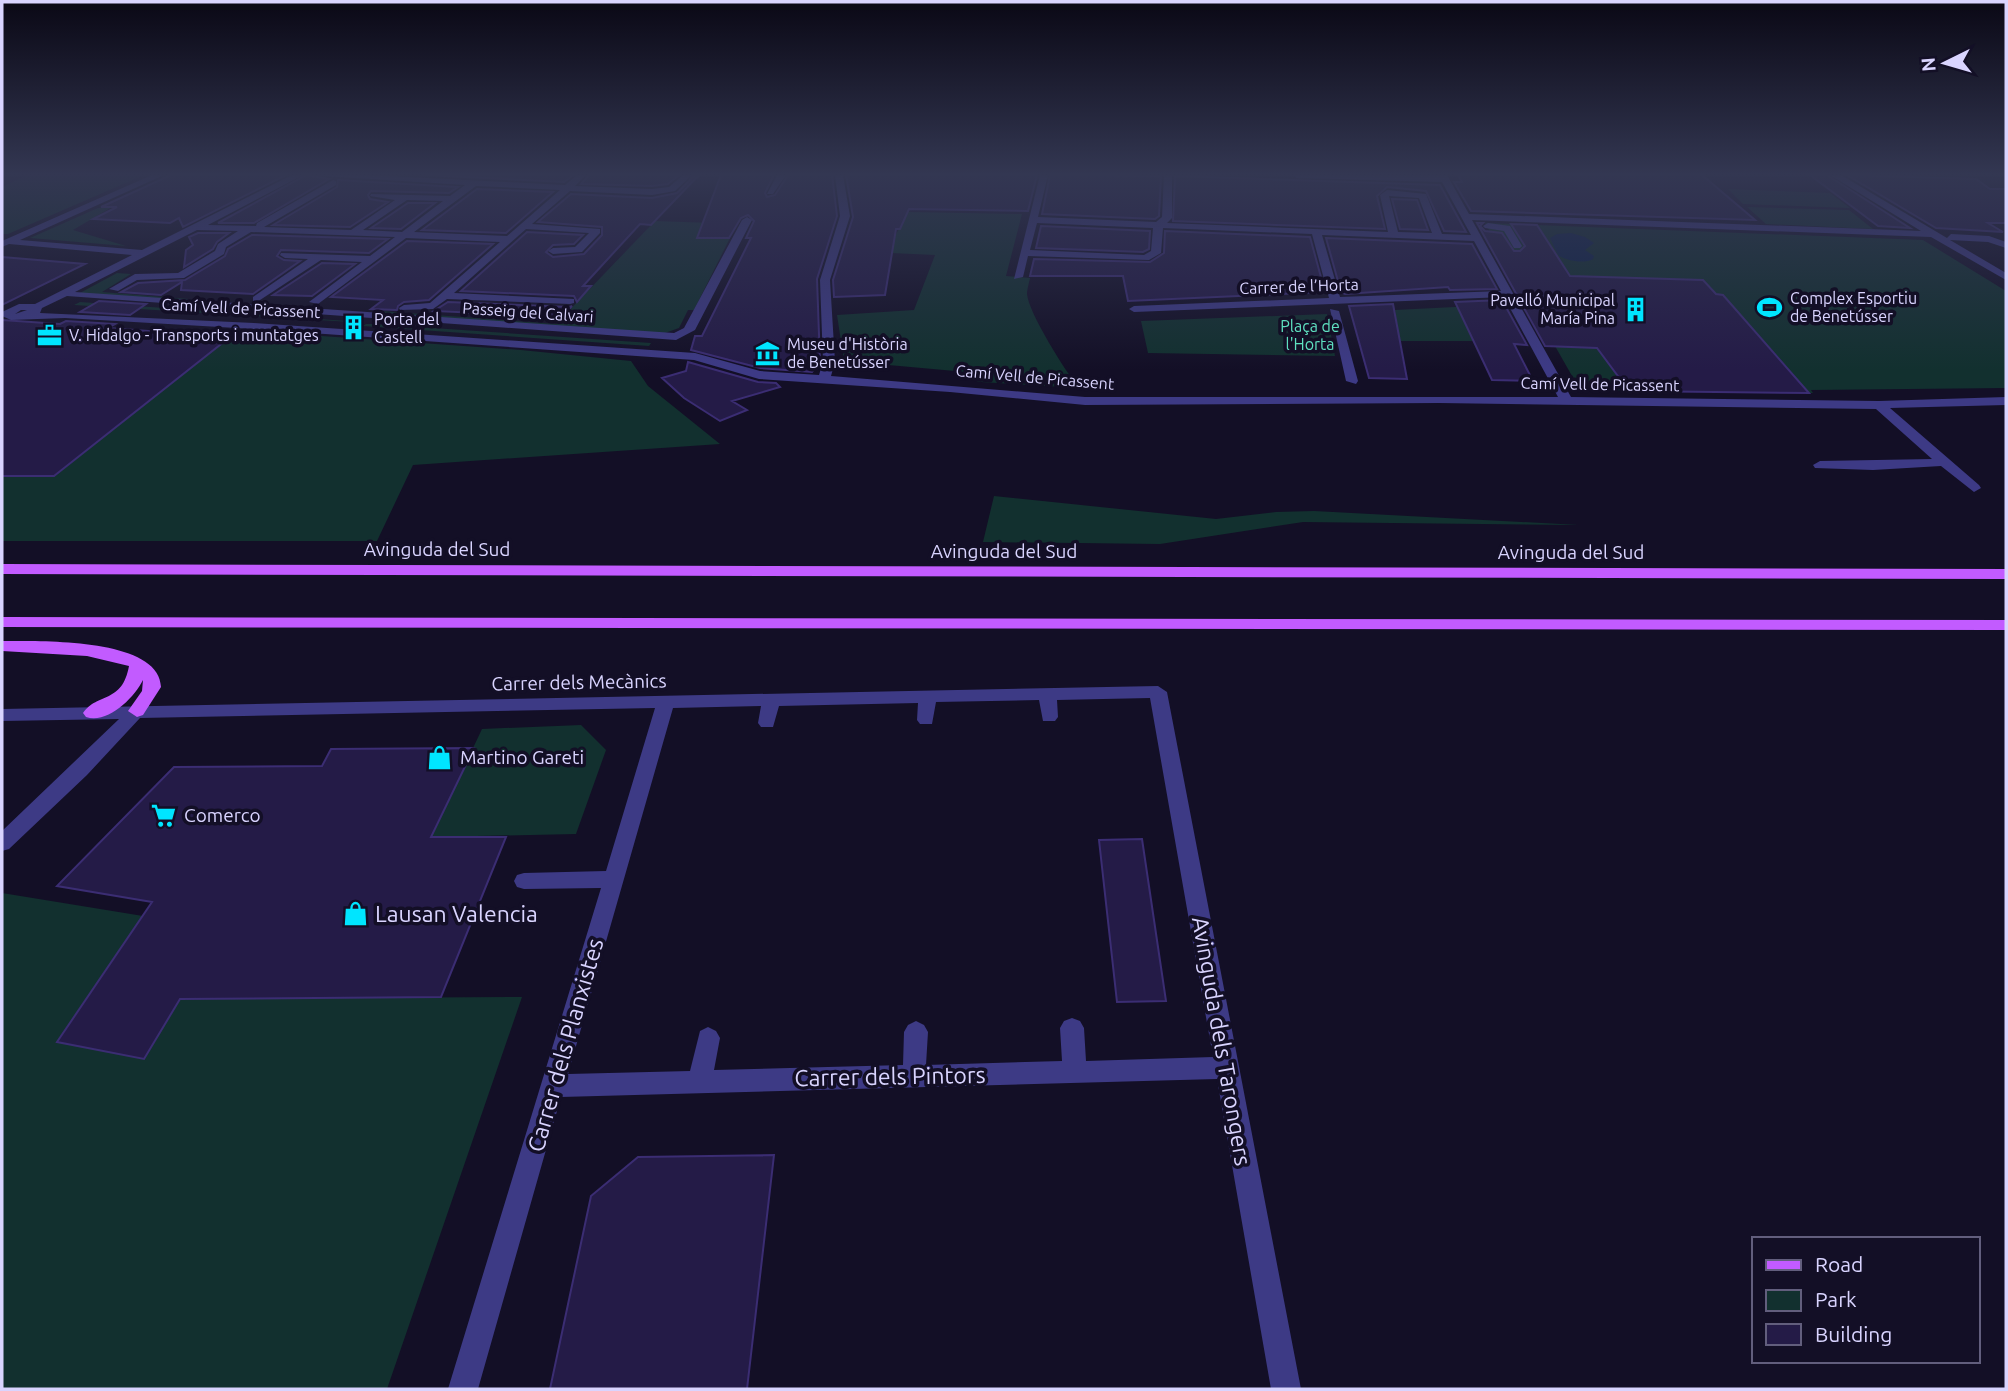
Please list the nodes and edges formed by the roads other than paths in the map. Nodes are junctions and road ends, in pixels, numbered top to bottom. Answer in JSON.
{"nodes":[{"id":1,"x":171,"y":240,"type":"edge"},
{"id":2,"x":232,"y":240,"type":"edge"},
{"id":3,"x":398,"y":240,"type":"edge"},
{"id":4,"x":508,"y":240,"type":"edge"},
{"id":5,"x":589,"y":240,"type":"edge"},
{"id":6,"x":737,"y":240,"type":"edge"},
{"id":7,"x":838,"y":240,"type":"edge"},
{"id":8,"x":1028,"y":240,"type":"edge"},
{"id":9,"x":1157,"y":240,"type":"edge"},
{"id":10,"x":1318,"y":240,"type":"edge"},
{"id":11,"x":1478,"y":240,"type":"edge"},
{"id":12,"x":1514,"y":240,"type":"edge"},
{"id":13,"x":1944,"y":240,"type":"edge"},
{"id":14,"x":1956,"y":240,"type":"edge"},
{"id":15,"x":4,"y":242,"type":"edge"},
{"id":16,"x":1517,"y":246,"type":"dead end"},
{"id":17,"x":553,"y":251,"type":"dead end"},
{"id":18,"x":2,"y":252,"type":"edge"},
{"id":19,"x":144,"y":253,"type":"junction"},
{"id":20,"x":1025,"y":253,"type":"junction"},
{"id":21,"x":285,"y":255,"type":"dead end"},
{"id":22,"x":318,"y":257,"type":"junction"},
{"id":23,"x":372,"y":259,"type":"junction"},
{"id":24,"x":125,"y":262,"type":"junction"},
{"id":25,"x":2006,"y":269,"type":"edge"},
{"id":26,"x":1018,"y":277,"type":"dead end"},
{"id":27,"x":2006,"y":277,"type":"edge"},
{"id":28,"x":114,"y":289,"type":"dead end"},
{"id":29,"x":1507,"y":294,"type":"junction"},
{"id":30,"x":71,"y":295,"type":"dead end"},
{"id":31,"x":445,"y":296,"type":"junction"},
{"id":32,"x":224,"y":297,"type":"dead end"},
{"id":33,"x":257,"y":299,"type":"junction"},
{"id":34,"x":570,"y":301,"type":"dead end"},
{"id":35,"x":314,"y":302,"type":"junction"},
{"id":36,"x":1334,"y":306,"type":"junction"},
{"id":37,"x":1134,"y":309,"type":"dead end"},
{"id":38,"x":14,"y":313,"type":"edge"},
{"id":39,"x":824,"y":380,"type":"junction"},
{"id":40,"x":1352,"y":381,"type":"dead end"},
{"id":41,"x":1566,"y":400,"type":"junction"},
{"id":42,"x":2006,"y":401,"type":"edge"},
{"id":43,"x":1879,"y":405,"type":"junction"},
{"id":44,"x":1945,"y":462,"type":"junction"},
{"id":45,"x":1820,"y":465,"type":"dead end"},
{"id":46,"x":1975,"y":488,"type":"dead end"},
{"id":47,"x":2,"y":569,"type":"edge"},
{"id":48,"x":2006,"y":575,"type":"edge"},
{"id":49,"x":2,"y":622,"type":"edge"},
{"id":50,"x":2006,"y":625,"type":"edge"},
{"id":51,"x":2,"y":646,"type":"edge"},
{"id":52,"x":138,"y":664,"type":"junction"},
{"id":53,"x":1158,"y":692,"type":"joint"},
{"id":54,"x":1048,"y":694,"type":"junction"},
{"id":55,"x":928,"y":696,"type":"junction"},
{"id":56,"x":771,"y":699,"type":"junction"},
{"id":57,"x":666,"y":701,"type":"junction"},
{"id":58,"x":137,"y":712,"type":"junction"},
{"id":59,"x":92,"y":713,"type":"junction"},
{"id":60,"x":2,"y":715,"type":"edge"},
{"id":61,"x":1049,"y":717,"type":"dead end"},
{"id":62,"x":926,"y":720,"type":"dead end"},
{"id":63,"x":767,"y":723,"type":"dead end"},
{"id":64,"x":2,"y":843,"type":"edge"},
{"id":65,"x":614,"y":879,"type":"junction"},
{"id":66,"x":524,"y":881,"type":"dead end"},
{"id":67,"x":1072,"y":1028,"type":"dead end"},
{"id":68,"x":916,"y":1032,"type":"dead end"},
{"id":69,"x":708,"y":1038,"type":"dead end"},
{"id":70,"x":1227,"y":1068,"type":"junction"},
{"id":71,"x":1075,"y":1072,"type":"junction"},
{"id":72,"x":914,"y":1076,"type":"junction"},
{"id":73,"x":700,"y":1081,"type":"junction"},
{"id":74,"x":553,"y":1086,"type":"junction"},
{"id":75,"x":463,"y":1389,"type":"edge"},
{"id":76,"x":1286,"y":1389,"type":"edge"}],
"edges":[{"from":1,"to":19,"type":"street"},
{"from":2,"to":28,"type":"street"},
{"from":3,"to":23,"type":"street"},
{"from":4,"to":31,"type":"street"},
{"from":5,"to":17,"type":"street"},
{"from":6,"to":30,"type":"street","name":"Passeig del Calvari"},
{"from":7,"to":39,"type":"street"},
{"from":8,"to":20,"type":"street"},
{"from":9,"to":20,"type":"street"},
{"from":10,"to":36,"type":"street"},
{"from":11,"to":29,"type":"street"},
{"from":12,"to":16,"type":"street"},
{"from":13,"to":27,"type":"street"},
{"from":14,"to":25,"type":"street"},
{"from":15,"to":19,"type":"street"},
{"from":18,"to":24,"type":"street"},
{"from":19,"to":24,"type":"street"},
{"from":20,"to":26,"type":"street"},
{"from":21,"to":22,"type":"street"},
{"from":22,"to":23,"type":"street"},
{"from":22,"to":33,"type":"street"},
{"from":23,"to":35,"type":"street"},
{"from":24,"to":38,"type":"street"},
{"from":29,"to":36,"type":"street","name":"Carrer de l’Horta"},
{"from":29,"to":41,"type":"street"},
{"from":31,"to":34,"type":"street"},
{"from":31,"to":35,"type":"street"},
{"from":32,"to":33,"type":"street"},
{"from":33,"to":35,"type":"street"},
{"from":36,"to":37,"type":"street","name":"Carrer de l’Horta"},
{"from":36,"to":40,"type":"street"},
{"from":38,"to":39,"type":"street","name":"Camí Vell de Picassent"},
{"from":39,"to":41,"type":"street","name":"Camí Vell de Picassent"},
{"from":41,"to":43,"type":"street","name":"Camí Vell de Picassent"},
{"from":42,"to":43,"type":"street","name":"Camí Vell de Picassent"},
{"from":43,"to":44,"type":"street"},
{"from":44,"to":45,"type":"street"},
{"from":44,"to":46,"type":"street"},
{"from":47,"to":48,"type":"main road","name":"Avinguda del Sud"},
{"from":49,"to":50,"type":"main road"},
{"from":51,"to":52,"type":"main road"},
{"from":52,"to":58,"type":"main road"},
{"from":52,"to":59,"type":"main road"},
{"from":53,"to":54,"type":"street","name":"Carrer dels Mecànics"},
{"from":53,"to":70,"type":"street","name":"Avinguda dels Tarongers"},
{"from":54,"to":55,"type":"street","name":"Carrer dels Mecànics"},
{"from":54,"to":61,"type":"street"},
{"from":55,"to":56,"type":"street","name":"Carrer dels Mecànics"},
{"from":55,"to":62,"type":"street"},
{"from":56,"to":57,"type":"street","name":"Carrer dels Mecànics"},
{"from":56,"to":63,"type":"street"},
{"from":57,"to":58,"type":"street","name":"Carrer dels Mecànics"},
{"from":57,"to":65,"type":"street","name":"Carrer dels Planxistes"},
{"from":58,"to":59,"type":"street","name":"Carrer dels Mecànics"},
{"from":58,"to":64,"type":"street"},
{"from":59,"to":60,"type":"street","name":"Carrer dels Mecànics"},
{"from":65,"to":66,"type":"street"},
{"from":65,"to":74,"type":"street","name":"Carrer dels Planxistes"},
{"from":67,"to":71,"type":"street"},
{"from":68,"to":72,"type":"street"},
{"from":69,"to":73,"type":"street"},
{"from":70,"to":71,"type":"street","name":"Carrer dels Pintors"},
{"from":70,"to":76,"type":"street","name":"Avinguda dels Tarongers"},
{"from":71,"to":72,"type":"street","name":"Carrer dels Pintors"},
{"from":72,"to":73,"type":"street","name":"Carrer dels Pintors"},
{"from":73,"to":74,"type":"street","name":"Carrer dels Pintors"},
{"from":74,"to":75,"type":"street","name":"Carrer dels Planxistes"}]}
